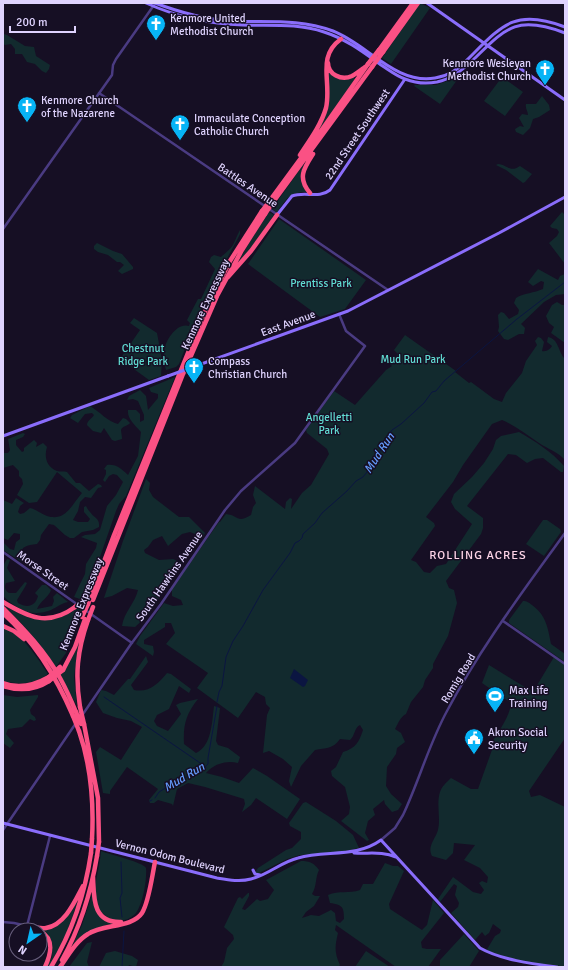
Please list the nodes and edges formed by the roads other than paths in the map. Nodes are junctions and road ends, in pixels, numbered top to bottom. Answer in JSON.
{"nodes":[{"id":1,"x":146,"y":3,"type":"edge"},
{"id":2,"x":427,"y":3,"type":"edge"},
{"id":3,"x":155,"y":4,"type":"edge"},
{"id":4,"x":415,"y":4,"type":"edge"},
{"id":5,"x":565,"y":27,"type":"edge"},
{"id":6,"x":565,"y":33,"type":"edge"},
{"id":7,"x":342,"y":37,"type":"junction"},
{"id":8,"x":484,"y":43,"type":"junction"},
{"id":9,"x":488,"y":45,"type":"junction"},
{"id":10,"x":370,"y":66,"type":"junction"},
{"id":11,"x":406,"y":78,"type":"junction"},
{"id":12,"x":99,"y":93,"type":"junction"},
{"id":13,"x":565,"y":100,"type":"edge"},
{"id":14,"x":339,"y":114,"type":"junction"},
{"id":15,"x":282,"y":184,"type":"junction"},
{"id":16,"x":310,"y":193,"type":"junction"},
{"id":17,"x":565,"y":196,"type":"edge"},
{"id":18,"x":270,"y":204,"type":"junction"},
{"id":19,"x":264,"y":212,"type":"junction"},
{"id":20,"x":277,"y":215,"type":"junction"},
{"id":21,"x":3,"y":229,"type":"edge"},
{"id":22,"x":225,"y":280,"type":"junction"},
{"id":23,"x":388,"y":290,"type":"junction"},
{"id":24,"x":339,"y":314,"type":"junction"},
{"id":25,"x":3,"y":436,"type":"edge"},
{"id":26,"x":565,"y":533,"type":"edge"},
{"id":27,"x":3,"y":552,"type":"edge"},
{"id":28,"x":104,"y":562,"type":"junction"},
{"id":29,"x":3,"y":602,"type":"edge"},
{"id":30,"x":90,"y":605,"type":"junction"},
{"id":31,"x":3,"y":608,"type":"edge"},
{"id":32,"x":3,"y":613,"type":"edge"},
{"id":33,"x":90,"y":614,"type":"junction"},
{"id":34,"x":85,"y":619,"type":"junction"},
{"id":35,"x":503,"y":621,"type":"junction"},
{"id":36,"x":3,"y":626,"type":"edge"},
{"id":37,"x":132,"y":643,"type":"junction"},
{"id":38,"x":43,"y":661,"type":"junction"},
{"id":39,"x":565,"y":664,"type":"edge"},
{"id":40,"x":49,"y":679,"type":"junction"},
{"id":41,"x":3,"y":683,"type":"edge"},
{"id":42,"x":3,"y":686,"type":"edge"},
{"id":43,"x":77,"y":712,"type":"junction"},
{"id":44,"x":5,"y":824,"type":"edge"},
{"id":45,"x":3,"y":830,"type":"edge"},
{"id":46,"x":50,"y":836,"type":"junction"},
{"id":47,"x":381,"y":840,"type":"junction"},
{"id":48,"x":351,"y":852,"type":"junction"},
{"id":49,"x":397,"y":858,"type":"junction"},
{"id":50,"x":153,"y":862,"type":"junction"},
{"id":51,"x":253,"y":870,"type":"dead end"},
{"id":52,"x":262,"y":876,"type":"junction"},
{"id":53,"x":93,"y":877,"type":"junction"},
{"id":54,"x":86,"y":880,"type":"junction"},
{"id":55,"x":28,"y":922,"type":"edge"},
{"id":56,"x":48,"y":927,"type":"edge"},
{"id":57,"x":48,"y":938,"type":"edge"},
{"id":58,"x":48,"y":960,"type":"edge"},
{"id":59,"x":542,"y":966,"type":"edge"},
{"id":60,"x":51,"y":967,"type":"edge"},
{"id":61,"x":59,"y":967,"type":"edge"},
{"id":62,"x":557,"y":967,"type":"edge"}],
"edges":[{"from":1,"to":3,"type":"main road"},
{"from":2,"to":8,"type":"main road"},
{"from":3,"to":7,"type":"main road"},
{"from":3,"to":12,"type":"street"},
{"from":4,"to":10,"type":"highway","name":"Kenmore Expressway","bridge":true},
{"from":5,"to":8,"type":"main road"},
{"from":6,"to":9,"type":"main road"},
{"from":7,"to":10,"type":"highway"},
{"from":7,"to":11,"type":"main road"},
{"from":7,"to":15,"type":"highway"},
{"from":8,"to":9,"type":"main road"},
{"from":8,"to":11,"type":"main road"},
{"from":9,"to":11,"type":"main road"},
{"from":9,"to":13,"type":"main road"},
{"from":10,"to":14,"type":"highway","name":"Kenmore Expressway"},
{"from":10,"to":15,"type":"highway","name":"Kenmore Expressway"},
{"from":11,"to":16,"type":"main road","name":"22nd Street Southwest"},
{"from":12,"to":20,"type":"street","name":"Battles Avenue"},
{"from":12,"to":21,"type":"street"},
{"from":14,"to":16,"type":"highway"},
{"from":14,"to":18,"type":"highway","name":"Kenmore Expressway"},
{"from":15,"to":18,"type":"highway","name":"Kenmore Expressway"},
{"from":16,"to":20,"type":"main road","name":"22nd Street Southwest"},
{"from":17,"to":23,"type":"main road","name":"East Avenue"},
{"from":18,"to":19,"type":"highway","name":"Kenmore Expressway","bridge":true},
{"from":19,"to":22,"type":"highway","name":"Kenmore Expressway"},
{"from":19,"to":28,"type":"highway","name":"Kenmore Expressway"},
{"from":20,"to":22,"type":"highway"},
{"from":20,"to":23,"type":"street","name":"Battles Avenue"},
{"from":22,"to":30,"type":"highway","name":"Kenmore Expressway"},
{"from":23,"to":24,"type":"main road","name":"East Avenue"},
{"from":24,"to":25,"type":"main road","name":"East Avenue","bridge":true},
{"from":24,"to":37,"type":"street","name":"South Hawkins Avenue"},
{"from":26,"to":35,"type":"street","name":"Romig Road"},
{"from":27,"to":33,"type":"street","name":"Morse Street"},
{"from":28,"to":29,"type":"highway","bridge":true},
{"from":28,"to":30,"type":"highway"},
{"from":30,"to":33,"type":"highway","bridge":true},
{"from":30,"to":34,"type":"highway","name":"Kenmore Expressway","bridge":true},
{"from":31,"to":43,"type":"highway"},
{"from":32,"to":38,"type":"highway"},
{"from":33,"to":34,"type":"highway","bridge":true},
{"from":33,"to":37,"type":"street","name":"Morse Street"},
{"from":34,"to":40,"type":"highway","name":"Kenmore Expressway","bridge":true},
{"from":34,"to":43,"type":"highway"},
{"from":35,"to":39,"type":"street"},
{"from":35,"to":47,"type":"street","name":"Romig Road"},
{"from":36,"to":38,"type":"highway"},
{"from":37,"to":44,"type":"street","name":"South Hawkins Avenue"},
{"from":38,"to":43,"type":"highway"},
{"from":40,"to":41,"type":"highway"},
{"from":40,"to":42,"type":"highway"},
{"from":43,"to":53,"type":"highway","bridge":true},
{"from":43,"to":54,"type":"highway","bridge":true},
{"from":44,"to":45,"type":"street","name":"South Hawkins Avenue"},
{"from":44,"to":46,"type":"main road","name":"Vernon Odom Boulevard"},
{"from":46,"to":50,"type":"main road","name":"Vernon Odom Boulevard"},
{"from":46,"to":55,"type":"street"},
{"from":47,"to":48,"type":"main road","name":"Vernon Odom Boulevard"},
{"from":47,"to":49,"type":"main road"},
{"from":48,"to":49,"type":"main road"},
{"from":48,"to":52,"type":"main road","name":"Vernon Odom Boulevard"},
{"from":49,"to":59,"type":"main road"},
{"from":50,"to":52,"type":"main road","name":"Vernon Odom Boulevard"},
{"from":50,"to":53,"type":"highway"},
{"from":50,"to":61,"type":"highway"},
{"from":51,"to":52,"type":"main road"},
{"from":53,"to":61,"type":"highway"},
{"from":54,"to":56,"type":"highway"},
{"from":54,"to":60,"type":"highway"},
{"from":57,"to":58,"type":"highway"},
{"from":59,"to":62,"type":"main road"}]}
